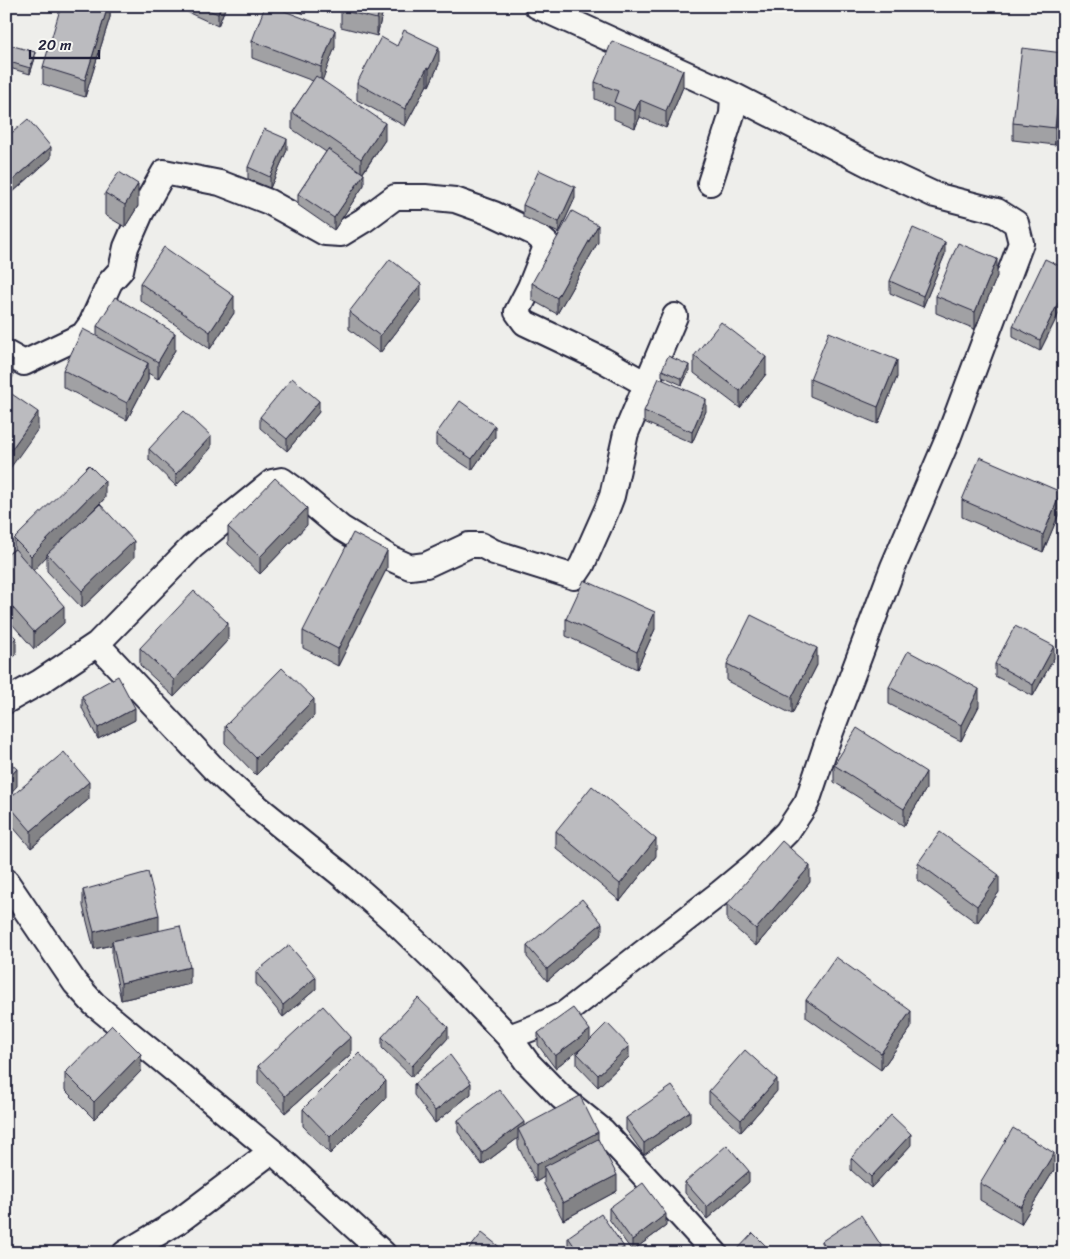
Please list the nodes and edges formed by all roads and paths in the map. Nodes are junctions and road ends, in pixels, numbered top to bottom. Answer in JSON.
{"nodes":[{"id":1,"x":537,"y":6,"type":"edge"},
{"id":2,"x":733,"y":95,"type":"junction"},
{"id":3,"x":710,"y":183,"type":"dead end"},
{"id":4,"x":675,"y":316,"type":"dead end"},
{"id":5,"x":6,"y":353,"type":"edge"},
{"id":6,"x":646,"y":384,"type":"junction"},
{"id":7,"x":97,"y":644,"type":"junction"},
{"id":8,"x":6,"y":701,"type":"edge"},
{"id":9,"x":6,"y":881,"type":"edge"},
{"id":10,"x":509,"y":1037,"type":"junction"},
{"id":11,"x":272,"y":1151,"type":"junction"},
{"id":12,"x":125,"y":1253,"type":"edge"},
{"id":13,"x":383,"y":1253,"type":"edge"},
{"id":14,"x":716,"y":1253,"type":"edge"}],
"edges":[{"from":1,"to":2,"type":"street"},
{"from":2,"to":3,"type":"street"},
{"from":2,"to":10,"type":"street"},
{"from":4,"to":6,"type":"street"},
{"from":5,"to":6,"type":"street"},
{"from":6,"to":7,"type":"street"},
{"from":7,"to":8,"type":"street"},
{"from":7,"to":10,"type":"street"},
{"from":9,"to":11,"type":"street"},
{"from":10,"to":14,"type":"street"},
{"from":11,"to":12,"type":"street"},
{"from":11,"to":13,"type":"street"}]}
